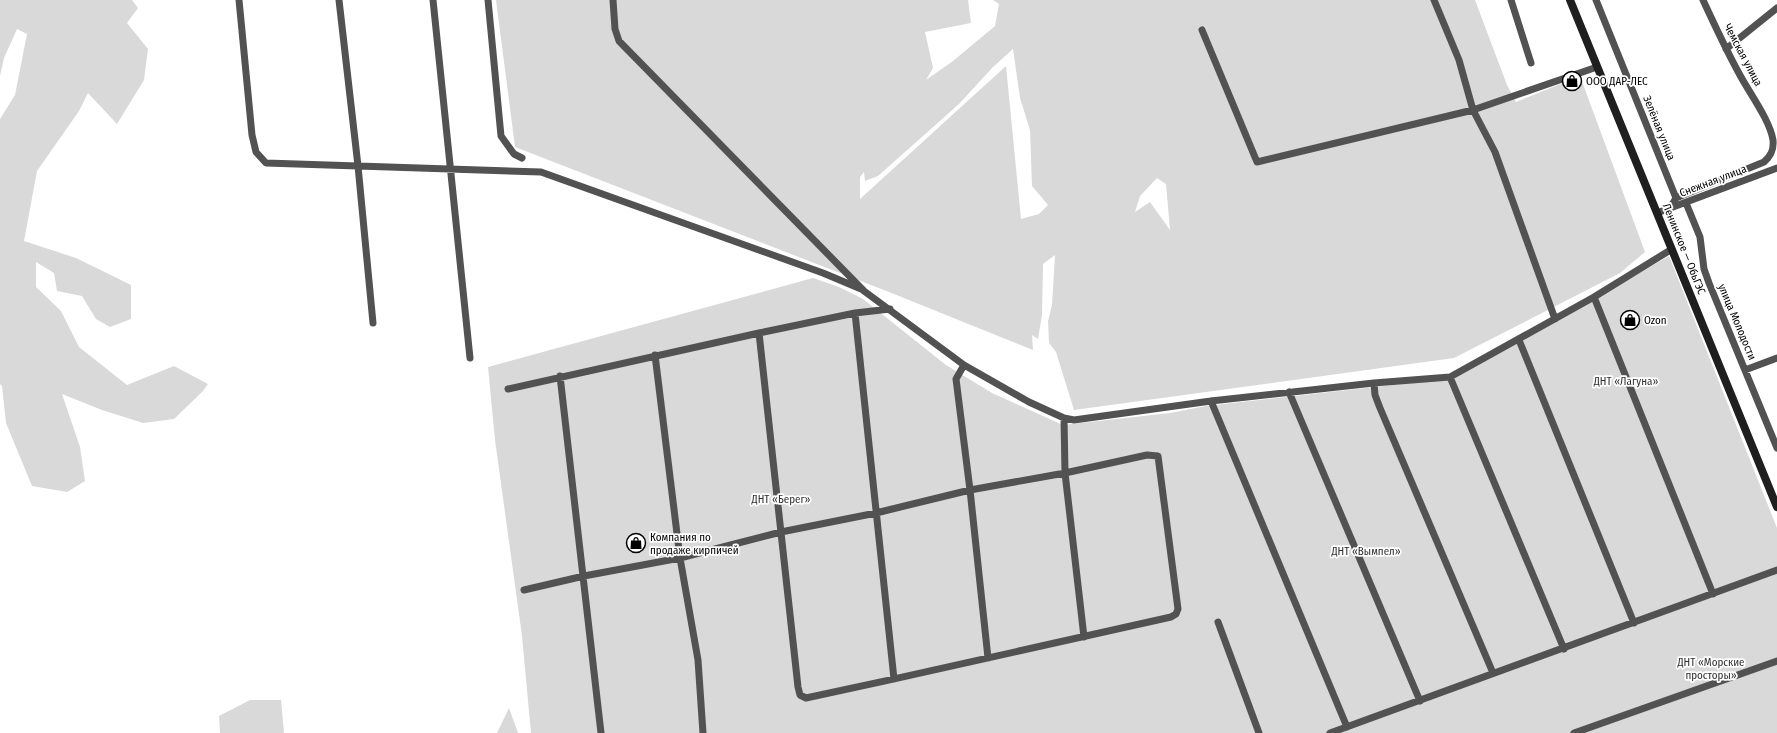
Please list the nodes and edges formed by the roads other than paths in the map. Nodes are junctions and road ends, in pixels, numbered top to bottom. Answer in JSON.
{"nodes":[{"id":1,"x":239,"y":0,"type":"edge"},
{"id":2,"x":339,"y":0,"type":"edge"},
{"id":3,"x":433,"y":0,"type":"edge"},
{"id":4,"x":488,"y":0,"type":"edge"},
{"id":5,"x":613,"y":0,"type":"edge"},
{"id":6,"x":1434,"y":0,"type":"edge"},
{"id":7,"x":1511,"y":0,"type":"edge"},
{"id":8,"x":1570,"y":0,"type":"edge"},
{"id":9,"x":1596,"y":0,"type":"edge"},
{"id":10,"x":1703,"y":0,"type":"edge"},
{"id":11,"x":1777,"y":8,"type":"edge"},
{"id":12,"x":1202,"y":30,"type":"dead end"},
{"id":13,"x":1726,"y":49,"type":"junction"},
{"id":14,"x":1531,"y":63,"type":"dead end"},
{"id":15,"x":1597,"y":67,"type":"junction"},
{"id":16,"x":1474,"y":110,"type":"junction"},
{"id":17,"x":522,"y":158,"type":"dead end"},
{"id":18,"x":358,"y":166,"type":"junction"},
{"id":19,"x":450,"y":168,"type":"junction"},
{"id":20,"x":1777,"y":168,"type":"edge"},
{"id":21,"x":1676,"y":198,"type":"junction"},
{"id":22,"x":1686,"y":203,"type":"junction"},
{"id":23,"x":1670,"y":208,"type":"junction"},
{"id":24,"x":1657,"y":213,"type":"junction"},
{"id":25,"x":1672,"y":249,"type":"junction"},
{"id":26,"x":864,"y":291,"type":"junction"},
{"id":27,"x":1594,"y":297,"type":"junction"},
{"id":28,"x":890,"y":309,"type":"junction"},
{"id":29,"x":855,"y":313,"type":"junction"},
{"id":30,"x":1555,"y":319,"type":"junction"},
{"id":31,"x":373,"y":323,"type":"dead end"},
{"id":32,"x":759,"y":333,"type":"junction"},
{"id":33,"x":1519,"y":340,"type":"junction"},
{"id":34,"x":655,"y":355,"type":"junction"},
{"id":35,"x":470,"y":358,"type":"dead end"},
{"id":36,"x":1777,"y":358,"type":"edge"},
{"id":37,"x":964,"y":365,"type":"junction"},
{"id":38,"x":1745,"y":370,"type":"junction"},
{"id":39,"x":560,"y":376,"type":"junction"},
{"id":40,"x":1450,"y":377,"type":"junction"},
{"id":41,"x":1374,"y":383,"type":"junction"},
{"id":42,"x":508,"y":389,"type":"dead end"},
{"id":43,"x":1289,"y":392,"type":"junction"},
{"id":44,"x":1211,"y":401,"type":"junction"},
{"id":45,"x":1064,"y":418,"type":"junction"},
{"id":46,"x":1777,"y":448,"type":"edge"},
{"id":47,"x":1065,"y":473,"type":"junction"},
{"id":48,"x":970,"y":490,"type":"junction"},
{"id":49,"x":1777,"y":507,"type":"edge"},
{"id":50,"x":876,"y":513,"type":"junction"},
{"id":51,"x":781,"y":532,"type":"junction"},
{"id":52,"x":680,"y":558,"type":"junction"},
{"id":53,"x":1777,"y":570,"type":"edge"},
{"id":54,"x":584,"y":576,"type":"junction"},
{"id":55,"x":524,"y":590,"type":"dead end"},
{"id":56,"x":1714,"y":594,"type":"junction"},
{"id":57,"x":1218,"y":622,"type":"dead end"},
{"id":58,"x":1634,"y":623,"type":"junction"},
{"id":59,"x":1084,"y":637,"type":"junction"},
{"id":60,"x":1564,"y":649,"type":"junction"},
{"id":61,"x":988,"y":658,"type":"junction"},
{"id":62,"x":1777,"y":661,"type":"edge"},
{"id":63,"x":1492,"y":673,"type":"junction"},
{"id":64,"x":894,"y":679,"type":"junction"},
{"id":65,"x":1420,"y":701,"type":"junction"},
{"id":66,"x":1347,"y":727,"type":"junction"},
{"id":67,"x":601,"y":733,"type":"edge"},
{"id":68,"x":703,"y":733,"type":"edge"},
{"id":69,"x":1259,"y":733,"type":"edge"},
{"id":70,"x":1330,"y":733,"type":"edge"},
{"id":71,"x":1574,"y":733,"type":"edge"}],
"edges":[{"from":1,"to":18,"type":"street"},
{"from":2,"to":18,"type":"street"},
{"from":3,"to":19,"type":"street"},
{"from":4,"to":17,"type":"street"},
{"from":5,"to":26,"type":"street"},
{"from":6,"to":16,"type":"street"},
{"from":7,"to":14,"type":"street"},
{"from":8,"to":15,"type":"main road","name":"Ленинское — ОбьГЭС"},
{"from":9,"to":21,"type":"street","name":"Зелёная улица"},
{"from":10,"to":13,"type":"street","name":"Чемская улица"},
{"from":11,"to":13,"type":"street"},
{"from":12,"to":16,"type":"street"},
{"from":13,"to":21,"type":"street","name":"Чемская улица"},
{"from":15,"to":16,"type":"street"},
{"from":15,"to":24,"type":"main road","name":"Ленинское — ОбьГЭС"},
{"from":16,"to":30,"type":"street"},
{"from":18,"to":19,"type":"street"},
{"from":18,"to":31,"type":"street"},
{"from":19,"to":26,"type":"street"},
{"from":19,"to":35,"type":"street"},
{"from":20,"to":22,"type":"street","name":"Снежная улица"},
{"from":21,"to":23,"type":"street"},
{"from":22,"to":23,"type":"street","name":"Снежная улица"},
{"from":22,"to":38,"type":"street","name":"улица Молодости"},
{"from":23,"to":24,"type":"street","name":"Снежная улица"},
{"from":24,"to":25,"type":"main road","name":"Ленинское — ОбьГЭС"},
{"from":25,"to":27,"type":"street"},
{"from":25,"to":49,"type":"main road","name":"Ленинское — ОбьГЭС"},
{"from":26,"to":28,"type":"street"},
{"from":27,"to":30,"type":"street"},
{"from":27,"to":56,"type":"street"},
{"from":28,"to":29,"type":"street"},
{"from":28,"to":37,"type":"street"},
{"from":29,"to":32,"type":"street"},
{"from":29,"to":50,"type":"street"},
{"from":30,"to":33,"type":"street"},
{"from":32,"to":34,"type":"street"},
{"from":32,"to":51,"type":"street"},
{"from":33,"to":40,"type":"street"},
{"from":33,"to":58,"type":"street"},
{"from":34,"to":39,"type":"street"},
{"from":34,"to":52,"type":"street"},
{"from":36,"to":38,"type":"street"},
{"from":37,"to":45,"type":"street"},
{"from":37,"to":48,"type":"street"},
{"from":38,"to":46,"type":"street","name":"улица Молодости"},
{"from":39,"to":42,"type":"street"},
{"from":39,"to":54,"type":"street"},
{"from":40,"to":41,"type":"street"},
{"from":40,"to":60,"type":"street"},
{"from":41,"to":43,"type":"street"},
{"from":41,"to":63,"type":"street"},
{"from":43,"to":44,"type":"street"},
{"from":43,"to":65,"type":"street"},
{"from":44,"to":45,"type":"street"},
{"from":44,"to":66,"type":"street"},
{"from":45,"to":47,"type":"street"},
{"from":47,"to":48,"type":"street"},
{"from":47,"to":59,"type":"street"},
{"from":47,"to":59,"type":"street"},
{"from":48,"to":50,"type":"street"},
{"from":48,"to":61,"type":"street"},
{"from":50,"to":51,"type":"street"},
{"from":50,"to":64,"type":"street"},
{"from":51,"to":52,"type":"street"},
{"from":51,"to":64,"type":"street"},
{"from":52,"to":54,"type":"street"},
{"from":52,"to":68,"type":"street"},
{"from":53,"to":56,"type":"street"},
{"from":54,"to":55,"type":"street"},
{"from":54,"to":67,"type":"street"},
{"from":56,"to":58,"type":"street"},
{"from":57,"to":69,"type":"street"},
{"from":58,"to":60,"type":"street"},
{"from":59,"to":61,"type":"street"},
{"from":60,"to":63,"type":"street"},
{"from":61,"to":64,"type":"street"},
{"from":62,"to":71,"type":"street"},
{"from":63,"to":65,"type":"street"},
{"from":65,"to":66,"type":"street"},
{"from":66,"to":70,"type":"street"}]}
